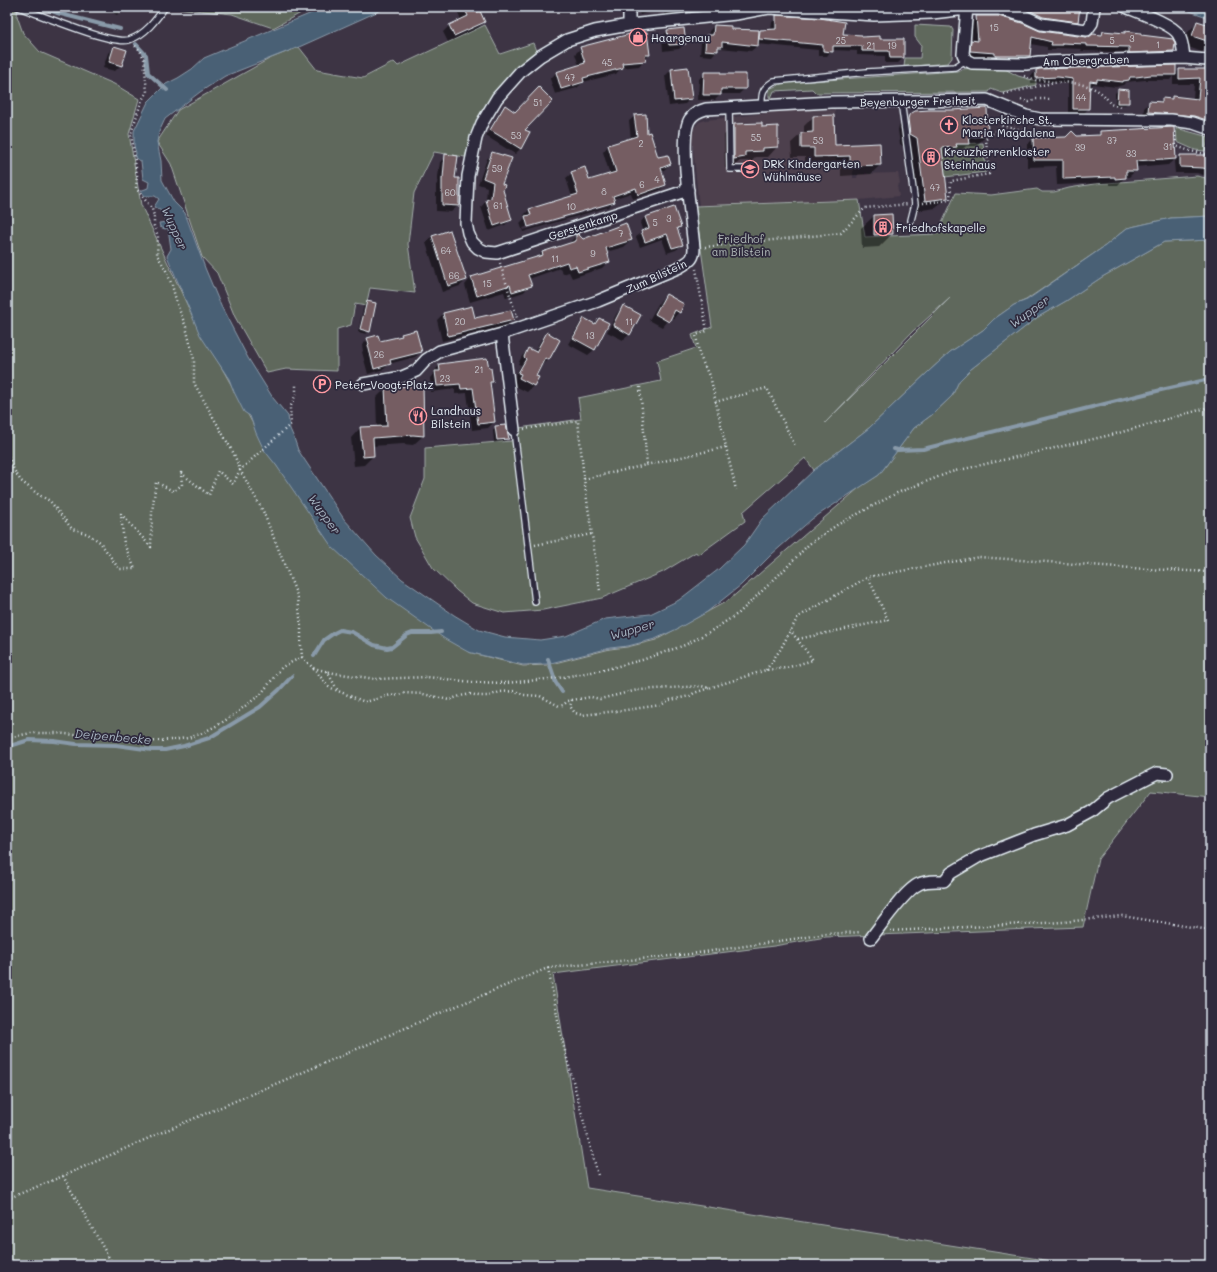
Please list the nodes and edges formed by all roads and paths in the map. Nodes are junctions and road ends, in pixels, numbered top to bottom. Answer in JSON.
{"nodes":[{"id":1,"x":18,"y":7,"type":"edge"},
{"id":2,"x":165,"y":7,"type":"edge"},
{"id":3,"x":525,"y":7,"type":"edge"},
{"id":4,"x":629,"y":7,"type":"edge"},
{"id":5,"x":1094,"y":7,"type":"edge"},
{"id":6,"x":1126,"y":7,"type":"edge"},
{"id":7,"x":769,"y":8,"type":"edge"},
{"id":8,"x":967,"y":8,"type":"edge"},
{"id":9,"x":537,"y":10,"type":"dead end"},
{"id":10,"x":930,"y":10,"type":"edge"},
{"id":11,"x":874,"y":11,"type":"edge"},
{"id":12,"x":629,"y":25,"type":"junction"},
{"id":13,"x":130,"y":40,"type":"junction"},
{"id":14,"x":1184,"y":58,"type":"junction"},
{"id":15,"x":966,"y":60,"type":"junction"},
{"id":16,"x":1207,"y":60,"type":"dead end"},
{"id":17,"x":1007,"y":94,"type":"junction"},
{"id":18,"x":1002,"y":95,"type":"dead end"},
{"id":19,"x":1052,"y":99,"type":"dead end"},
{"id":20,"x":1108,"y":99,"type":"dead end"},
{"id":21,"x":901,"y":101,"type":"junction"},
{"id":22,"x":762,"y":106,"type":"junction"},
{"id":23,"x":729,"y":108,"type":"junction"},
{"id":24,"x":1010,"y":110,"type":"junction"},
{"id":25,"x":695,"y":113,"type":"joint"},
{"id":26,"x":1175,"y":120,"type":"junction"},
{"id":27,"x":1002,"y":125,"type":"junction"},
{"id":28,"x":1210,"y":129,"type":"edge"},
{"id":29,"x":1026,"y":131,"type":"dead end"},
{"id":30,"x":1206,"y":154,"type":"dead end"},
{"id":31,"x":744,"y":169,"type":"dead end"},
{"id":32,"x":688,"y":190,"type":"junction"},
{"id":33,"x":915,"y":204,"type":"junction"},
{"id":34,"x":911,"y":220,"type":"dead end"},
{"id":35,"x":694,"y":252,"type":"junction"},
{"id":36,"x":497,"y":253,"type":"junction"},
{"id":37,"x":520,"y":328,"type":"junction"},
{"id":38,"x":502,"y":334,"type":"junction"},
{"id":39,"x":296,"y":384,"type":"dead end"},
{"id":40,"x":362,"y":384,"type":"dead end"},
{"id":41,"x":640,"y":387,"type":"dead end"},
{"id":42,"x":716,"y":402,"type":"junction"},
{"id":43,"x":1210,"y":407,"type":"edge"},
{"id":44,"x":514,"y":430,"type":"junction"},
{"id":45,"x":795,"y":446,"type":"dead end"},
{"id":46,"x":726,"y":447,"type":"junction"},
{"id":47,"x":7,"y":453,"type":"edge"},
{"id":48,"x":647,"y":465,"type":"junction"},
{"id":49,"x":240,"y":470,"type":"junction"},
{"id":50,"x":584,"y":479,"type":"junction"},
{"id":51,"x":736,"y":490,"type":"dead end"},
{"id":52,"x":592,"y":534,"type":"junction"},
{"id":53,"x":529,"y":546,"type":"junction"},
{"id":54,"x":1210,"y":572,"type":"edge"},
{"id":55,"x":868,"y":577,"type":"junction"},
{"id":56,"x":600,"y":591,"type":"dead end"},
{"id":57,"x":535,"y":602,"type":"dead end"},
{"id":58,"x":790,"y":630,"type":"junction"},
{"id":59,"x":798,"y":639,"type":"junction"},
{"id":60,"x":302,"y":657,"type":"junction"},
{"id":61,"x":313,"y":668,"type":"junction"},
{"id":62,"x":766,"y":670,"type":"junction"},
{"id":63,"x":327,"y":671,"type":"junction"},
{"id":64,"x":709,"y":688,"type":"junction"},
{"id":65,"x":338,"y":691,"type":"junction"},
{"id":66,"x":572,"y":700,"type":"junction"},
{"id":67,"x":7,"y":738,"type":"edge"},
{"id":68,"x":1167,"y":774,"type":"dead end"},
{"id":69,"x":1210,"y":930,"type":"edge"},
{"id":70,"x":882,"y":931,"type":"dead end"},
{"id":71,"x":869,"y":935,"type":"joint"},
{"id":72,"x":548,"y":968,"type":"junction"},
{"id":73,"x":598,"y":1175,"type":"dead end"},
{"id":74,"x":63,"y":1176,"type":"junction"},
{"id":75,"x":7,"y":1199,"type":"edge"},
{"id":76,"x":113,"y":1265,"type":"edge"}],
"edges":[{"from":1,"to":13,"type":"lane"},
{"from":2,"to":13,"type":"lane"},
{"from":3,"to":9,"type":"path"},
{"from":4,"to":12,"type":"street"},
{"from":5,"to":8,"type":"street"},
{"from":6,"to":14,"type":"street"},
{"from":7,"to":11,"type":"street"},
{"from":7,"to":12,"type":"street"},
{"from":8,"to":10,"type":"street"},
{"from":8,"to":15,"type":"street"},
{"from":10,"to":11,"type":"street"},
{"from":12,"to":36,"type":"street"},
{"from":13,"to":49,"type":"path"},
{"from":14,"to":15,"type":"street","name":"Am Obergraben"},
{"from":14,"to":16,"type":"street","name":"Am Obergraben"},
{"from":15,"to":22,"type":"lane"},
{"from":17,"to":18,"type":"path"},
{"from":17,"to":19,"type":"path"},
{"from":17,"to":20,"type":"path"},
{"from":21,"to":22,"type":"street","name":"Beyenburger Freiheit"},
{"from":21,"to":24,"type":"street","name":"Beyenburger Freiheit"},
{"from":21,"to":33,"type":"lane"},
{"from":22,"to":23,"type":"street","name":"Beyenburger Freiheit"},
{"from":23,"to":25,"type":"street","name":"Beyenburger Freiheit"},
{"from":23,"to":31,"type":"lane"},
{"from":24,"to":26,"type":"street","name":"Beyenburger Freiheit"},
{"from":24,"to":27,"type":"path"},
{"from":25,"to":32,"type":"street","name":"Zum Bilstein"},
{"from":26,"to":28,"type":"street","name":"Beyenburger Freiheit"},
{"from":26,"to":30,"type":"path"},
{"from":27,"to":29,"type":"path"},
{"from":27,"to":33,"type":"path"},
{"from":32,"to":35,"type":"street","name":"Zum Bilstein"},
{"from":32,"to":36,"type":"street","name":"Gerstenkamp"},
{"from":33,"to":34,"type":"lane"},
{"from":33,"to":35,"type":"path"},
{"from":35,"to":37,"type":"street","name":"Zum Bilstein"},
{"from":35,"to":42,"type":"path"},
{"from":36,"to":37,"type":"path"},
{"from":37,"to":38,"type":"street","name":"Zum Bilstein"},
{"from":38,"to":40,"type":"street","name":"Zum Bilstein"},
{"from":38,"to":44,"type":"street"},
{"from":39,"to":49,"type":"path"},
{"from":41,"to":48,"type":"path"},
{"from":42,"to":45,"type":"path"},
{"from":42,"to":46,"type":"path"},
{"from":43,"to":63,"type":"path"},
{"from":44,"to":50,"type":"path"},
{"from":44,"to":53,"type":"lane"},
{"from":46,"to":48,"type":"path"},
{"from":46,"to":51,"type":"path"},
{"from":47,"to":49,"type":"path"},
{"from":48,"to":50,"type":"path"},
{"from":49,"to":60,"type":"path"},
{"from":50,"to":52,"type":"path"},
{"from":52,"to":53,"type":"path"},
{"from":52,"to":56,"type":"path"},
{"from":53,"to":57,"type":"lane"},
{"from":54,"to":55,"type":"path"},
{"from":55,"to":58,"type":"path"},
{"from":55,"to":59,"type":"path"},
{"from":58,"to":59,"type":"path"},
{"from":58,"to":62,"type":"path"},
{"from":59,"to":62,"type":"path"},
{"from":60,"to":61,"type":"path"},
{"from":60,"to":67,"type":"path"},
{"from":61,"to":63,"type":"path"},
{"from":61,"to":65,"type":"path"},
{"from":62,"to":64,"type":"path"},
{"from":63,"to":65,"type":"path"},
{"from":64,"to":66,"type":"path"},
{"from":64,"to":66,"type":"path"},
{"from":65,"to":66,"type":"path"},
{"from":68,"to":71,"type":"street"},
{"from":69,"to":70,"type":"path"},
{"from":71,"to":72,"type":"path"},
{"from":72,"to":73,"type":"path"},
{"from":72,"to":74,"type":"path"},
{"from":74,"to":75,"type":"path"},
{"from":74,"to":76,"type":"path"}]}
